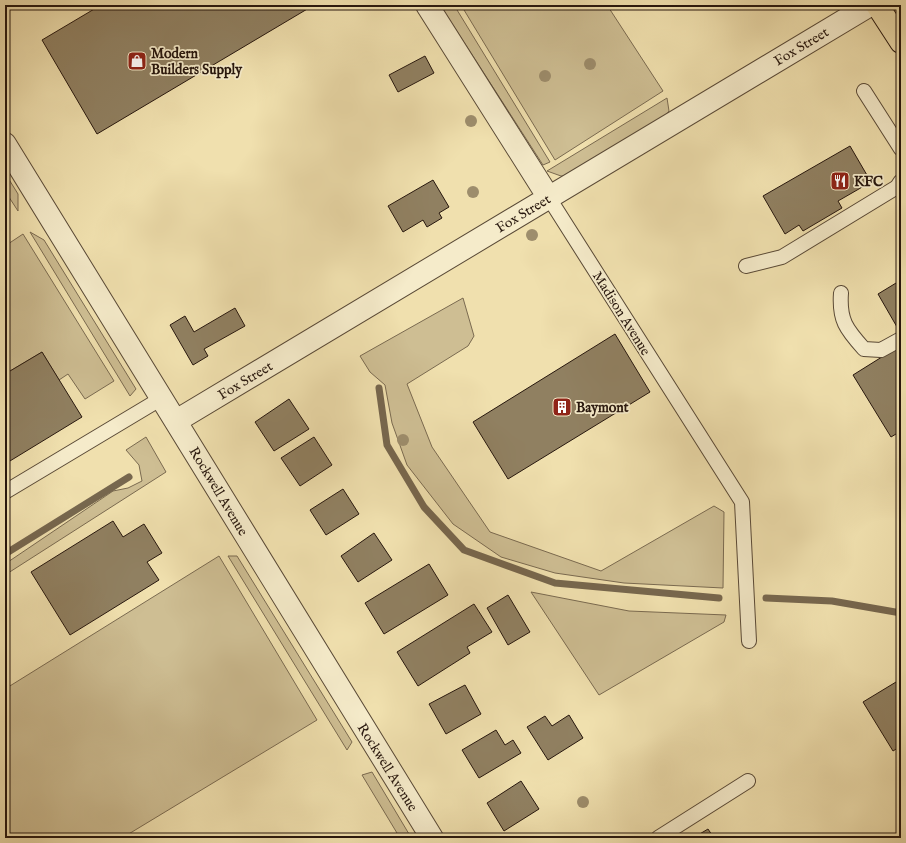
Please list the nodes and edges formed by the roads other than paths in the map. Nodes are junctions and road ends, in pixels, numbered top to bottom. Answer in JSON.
{"nodes":[{"id":1,"x":427,"y":5,"type":"edge"},
{"id":2,"x":870,"y":5,"type":"edge"},
{"id":3,"x":877,"y":5,"type":"edge"},
{"id":4,"x":901,"y":42,"type":"edge"},
{"id":5,"x":864,"y":91,"type":"dead end"},
{"id":6,"x":5,"y":144,"type":"edge"},
{"id":7,"x":901,"y":149,"type":"edge"},
{"id":8,"x":901,"y":180,"type":"edge"},
{"id":9,"x":549,"y":198,"type":"junction"},
{"id":10,"x":746,"y":266,"type":"dead end"},
{"id":11,"x":841,"y":293,"type":"dead end"},
{"id":12,"x":901,"y":338,"type":"edge"},
{"id":13,"x":162,"y":398,"type":"junction"},
{"id":14,"x":176,"y":421,"type":"junction"},
{"id":15,"x":5,"y":492,"type":"edge"},
{"id":16,"x":749,"y":641,"type":"dead end"},
{"id":17,"x":748,"y":781,"type":"dead end"},
{"id":18,"x":432,"y":838,"type":"edge"},
{"id":19,"x":658,"y":838,"type":"edge"}],
"edges":[{"from":1,"to":9,"type":"street","name":"Madison Avenue"},
{"from":2,"to":9,"type":"street","name":"Fox Street"},
{"from":3,"to":4,"type":"main road"},
{"from":5,"to":7,"type":"lane"},
{"from":6,"to":13,"type":"street","name":"Rockwell Avenue"},
{"from":8,"to":10,"type":"lane"},
{"from":9,"to":14,"type":"street","name":"Fox Street"},
{"from":9,"to":16,"type":"lane","name":"Madison Avenue"},
{"from":11,"to":12,"type":"lane"},
{"from":13,"to":14,"type":"street","name":"Rockwell Avenue"},
{"from":13,"to":15,"type":"lane"},
{"from":14,"to":18,"type":"street","name":"Rockwell Avenue"},
{"from":17,"to":19,"type":"lane"}]}
